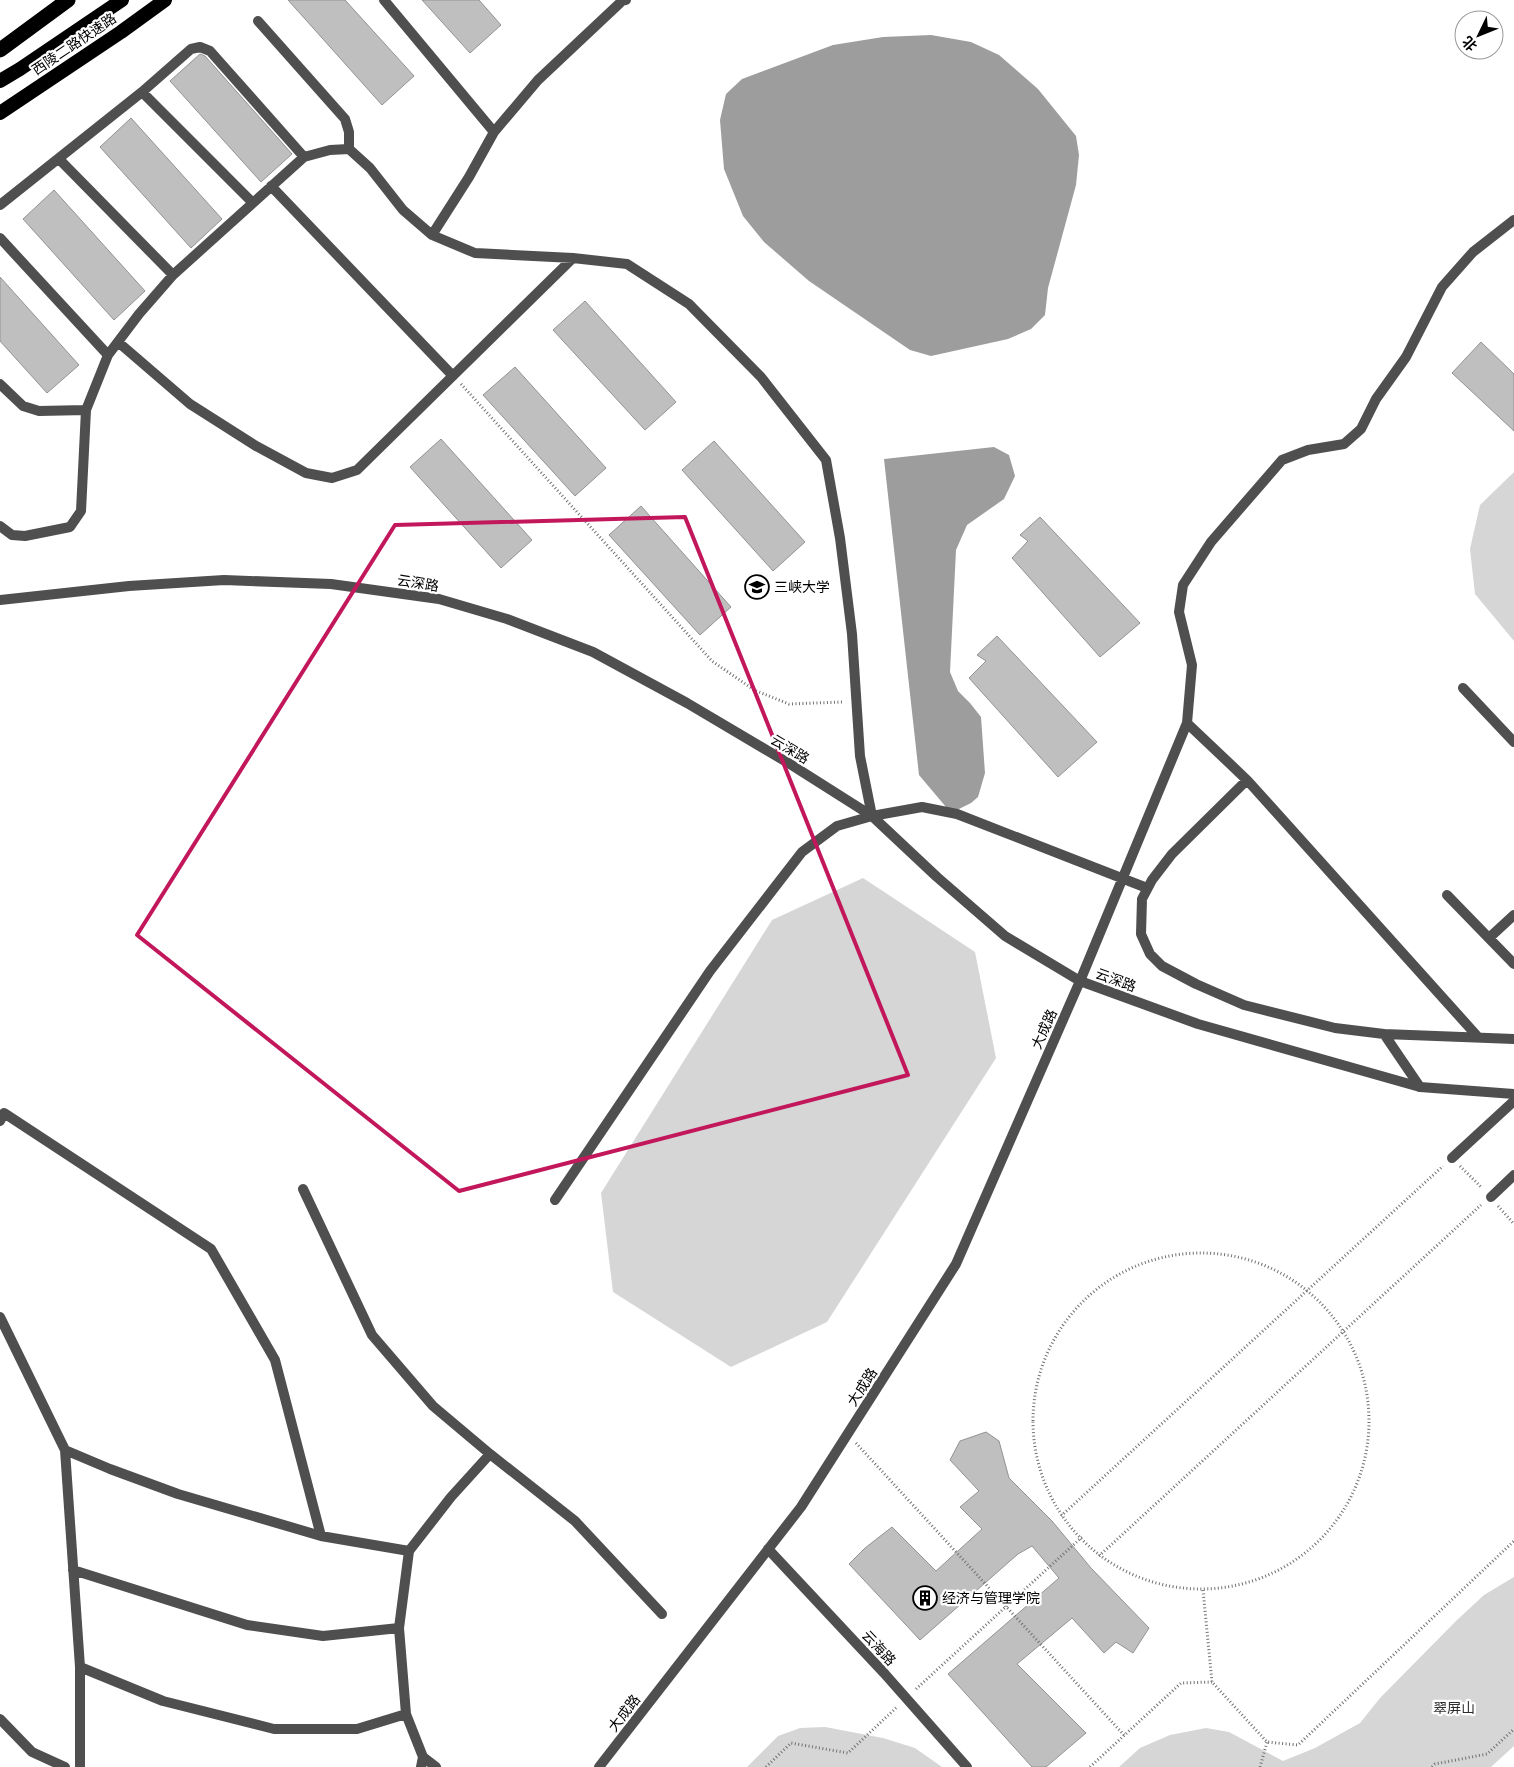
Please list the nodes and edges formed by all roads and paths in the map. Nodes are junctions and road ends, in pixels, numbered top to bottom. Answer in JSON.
{"nodes":[{"id":1,"x":68,"y":0,"type":"edge"},
{"id":2,"x":122,"y":0,"type":"edge"},
{"id":3,"x":165,"y":0,"type":"edge"},
{"id":4,"x":384,"y":0,"type":"edge"},
{"id":5,"x":624,"y":0,"type":"edge"},
{"id":6,"x":258,"y":21,"type":"dead end"},
{"id":7,"x":0,"y":50,"type":"edge"},
{"id":8,"x":0,"y":80,"type":"edge"},
{"id":9,"x":142,"y":92,"type":"junction"},
{"id":10,"x":0,"y":113,"type":"edge"},
{"id":11,"x":494,"y":132,"type":"junction"},
{"id":12,"x":349,"y":149,"type":"junction"},
{"id":13,"x":304,"y":157,"type":"junction"},
{"id":14,"x":59,"y":159,"type":"junction"},
{"id":15,"x":271,"y":186,"type":"junction"},
{"id":16,"x":253,"y":203,"type":"junction"},
{"id":17,"x":0,"y":205,"type":"edge"},
{"id":18,"x":1514,"y":220,"type":"edge"},
{"id":19,"x":432,"y":235,"type":"junction"},
{"id":20,"x":0,"y":238,"type":"edge"},
{"id":21,"x":574,"y":258,"type":"junction"},
{"id":22,"x":173,"y":274,"type":"junction"},
{"id":23,"x":118,"y":342,"type":"junction"},
{"id":24,"x":108,"y":356,"type":"junction"},
{"id":25,"x":453,"y":376,"type":"junction"},
{"id":26,"x":0,"y":384,"type":"edge"},
{"id":27,"x":86,"y":410,"type":"junction"},
{"id":28,"x":0,"y":526,"type":"edge"},
{"id":29,"x":0,"y":600,"type":"edge"},
{"id":30,"x":1463,"y":688,"type":"dead end"},
{"id":31,"x":856,"y":701,"type":"junction"},
{"id":32,"x":1187,"y":723,"type":"junction"},
{"id":33,"x":1514,"y":742,"type":"edge"},
{"id":34,"x":1247,"y":780,"type":"junction"},
{"id":35,"x":872,"y":816,"type":"junction"},
{"id":36,"x":1122,"y":880,"type":"junction"},
{"id":37,"x":1147,"y":888,"type":"junction"},
{"id":38,"x":1447,"y":895,"type":"dead end"},
{"id":39,"x":1514,"y":915,"type":"edge"},
{"id":40,"x":1489,"y":938,"type":"junction"},
{"id":41,"x":1514,"y":964,"type":"edge"},
{"id":42,"x":1080,"y":981,"type":"junction"},
{"id":43,"x":1384,"y":1034,"type":"junction"},
{"id":44,"x":1478,"y":1037,"type":"junction"},
{"id":45,"x":1514,"y":1039,"type":"edge"},
{"id":46,"x":1420,"y":1087,"type":"junction"},
{"id":47,"x":1514,"y":1094,"type":"edge"},
{"id":48,"x":1514,"y":1101,"type":"edge"},
{"id":49,"x":0,"y":1121,"type":"edge"},
{"id":50,"x":1452,"y":1158,"type":"joint"},
{"id":51,"x":1514,"y":1175,"type":"edge"},
{"id":52,"x":303,"y":1189,"type":"dead end"},
{"id":53,"x":1491,"y":1197,"type":"joint"},
{"id":54,"x":555,"y":1200,"type":"dead end"},
{"id":55,"x":1306,"y":1291,"type":"junction"},
{"id":56,"x":0,"y":1317,"type":"edge"},
{"id":57,"x":1342,"y":1333,"type":"junction"},
{"id":58,"x":848,"y":1434,"type":"junction"},
{"id":59,"x":66,"y":1450,"type":"junction"},
{"id":60,"x":490,"y":1454,"type":"junction"},
{"id":61,"x":1061,"y":1516,"type":"junction"},
{"id":62,"x":321,"y":1536,"type":"junction"},
{"id":63,"x":1082,"y":1537,"type":"junction"},
{"id":64,"x":1514,"y":1542,"type":"edge"},
{"id":65,"x":768,"y":1549,"type":"junction"},
{"id":66,"x":408,"y":1551,"type":"junction"},
{"id":67,"x":1099,"y":1556,"type":"junction"},
{"id":68,"x":73,"y":1570,"type":"junction"},
{"id":69,"x":1203,"y":1590,"type":"junction"},
{"id":70,"x":1006,"y":1607,"type":"junction"},
{"id":71,"x":662,"y":1614,"type":"dead end"},
{"id":72,"x":400,"y":1628,"type":"junction"},
{"id":73,"x":80,"y":1667,"type":"junction"},
{"id":74,"x":1212,"y":1682,"type":"junction"},
{"id":75,"x":906,"y":1699,"type":"junction"},
{"id":76,"x":406,"y":1714,"type":"junction"},
{"id":77,"x":0,"y":1719,"type":"edge"},
{"id":78,"x":1514,"y":1730,"type":"edge"},
{"id":79,"x":1124,"y":1735,"type":"junction"},
{"id":80,"x":1267,"y":1742,"type":"junction"},
{"id":81,"x":422,"y":1762,"type":"edge"},
{"id":82,"x":65,"y":1767,"type":"edge"},
{"id":83,"x":80,"y":1767,"type":"edge"},
{"id":84,"x":436,"y":1767,"type":"edge"},
{"id":85,"x":599,"y":1767,"type":"edge"},
{"id":86,"x":766,"y":1767,"type":"edge"},
{"id":87,"x":967,"y":1767,"type":"edge"},
{"id":88,"x":1090,"y":1767,"type":"edge"},
{"id":89,"x":1260,"y":1767,"type":"edge"},
{"id":90,"x":1432,"y":1767,"type":"edge"}],
"edges":[{"from":1,"to":7,"type":"highway"},
{"from":2,"to":8,"type":"highway","name":"西陵二路快速路"},
{"from":3,"to":10,"type":"highway","name":"西陵二路快速路"},
{"from":4,"to":11,"type":"street"},
{"from":5,"to":11,"type":"street"},
{"from":6,"to":12,"type":"street"},
{"from":9,"to":13,"type":"street"},
{"from":9,"to":14,"type":"street"},
{"from":9,"to":16,"type":"street"},
{"from":11,"to":19,"type":"street"},
{"from":12,"to":13,"type":"street"},
{"from":12,"to":19,"type":"street"},
{"from":13,"to":15,"type":"street"},
{"from":14,"to":17,"type":"street"},
{"from":14,"to":22,"type":"street"},
{"from":15,"to":16,"type":"street"},
{"from":15,"to":25,"type":"street"},
{"from":16,"to":22,"type":"street"},
{"from":18,"to":32,"type":"street","name":"大成路"},
{"from":19,"to":21,"type":"street"},
{"from":20,"to":24,"type":"street"},
{"from":21,"to":25,"type":"street"},
{"from":21,"to":31,"type":"street"},
{"from":22,"to":23,"type":"street"},
{"from":23,"to":24,"type":"street"},
{"from":23,"to":25,"type":"street"},
{"from":24,"to":27,"type":"street"},
{"from":25,"to":31,"type":"path"},
{"from":26,"to":27,"type":"street"},
{"from":27,"to":28,"type":"street"},
{"from":29,"to":35,"type":"street","name":"云深路"},
{"from":30,"to":33,"type":"street"},
{"from":31,"to":35,"type":"street"},
{"from":32,"to":34,"type":"street"},
{"from":32,"to":36,"type":"street","name":"大成路"},
{"from":34,"to":37,"type":"street"},
{"from":34,"to":44,"type":"street"},
{"from":35,"to":36,"type":"street"},
{"from":35,"to":42,"type":"street","name":"云深路"},
{"from":35,"to":54,"type":"street"},
{"from":36,"to":37,"type":"street"},
{"from":36,"to":42,"type":"street","name":"大成路"},
{"from":37,"to":43,"type":"street"},
{"from":38,"to":40,"type":"street"},
{"from":39,"to":40,"type":"street"},
{"from":40,"to":41,"type":"street"},
{"from":42,"to":46,"type":"street","name":"云深路"},
{"from":42,"to":58,"type":"street","name":"大成路"},
{"from":43,"to":44,"type":"street"},
{"from":43,"to":46,"type":"street"},
{"from":44,"to":45,"type":"street"},
{"from":46,"to":47,"type":"street","name":"云深路"},
{"from":48,"to":50,"type":"street"},
{"from":49,"to":62,"type":"street"},
{"from":50,"to":55,"type":"path"},
{"from":51,"to":53,"type":"street"},
{"from":52,"to":60,"type":"street"},
{"from":53,"to":57,"type":"path"},
{"from":55,"to":57,"type":"path"},
{"from":55,"to":61,"type":"path"},
{"from":55,"to":61,"type":"path"},
{"from":56,"to":59,"type":"street"},
{"from":57,"to":67,"type":"path"},
{"from":57,"to":69,"type":"path"},
{"from":58,"to":65,"type":"street","name":"大成路"},
{"from":58,"to":70,"type":"path"},
{"from":59,"to":62,"type":"street"},
{"from":59,"to":68,"type":"street"},
{"from":60,"to":66,"type":"street"},
{"from":60,"to":71,"type":"street"},
{"from":61,"to":63,"type":"path"},
{"from":62,"to":66,"type":"street"},
{"from":63,"to":67,"type":"path"},
{"from":63,"to":70,"type":"path"},
{"from":64,"to":80,"type":"path"},
{"from":65,"to":75,"type":"street","name":"云海路"},
{"from":65,"to":85,"type":"street","name":"大成路"},
{"from":66,"to":72,"type":"street"},
{"from":67,"to":69,"type":"path"},
{"from":68,"to":72,"type":"street"},
{"from":68,"to":73,"type":"street"},
{"from":69,"to":74,"type":"path"},
{"from":70,"to":75,"type":"path"},
{"from":70,"to":79,"type":"path"},
{"from":72,"to":76,"type":"street"},
{"from":73,"to":76,"type":"street"},
{"from":73,"to":83,"type":"street"},
{"from":74,"to":79,"type":"path"},
{"from":74,"to":80,"type":"path"},
{"from":75,"to":86,"type":"path"},
{"from":75,"to":87,"type":"street","name":"云海路"},
{"from":76,"to":81,"type":"street"},
{"from":77,"to":82,"type":"street"},
{"from":78,"to":90,"type":"path"},
{"from":79,"to":88,"type":"path"},
{"from":80,"to":89,"type":"path"},
{"from":81,"to":84,"type":"street"}]}
